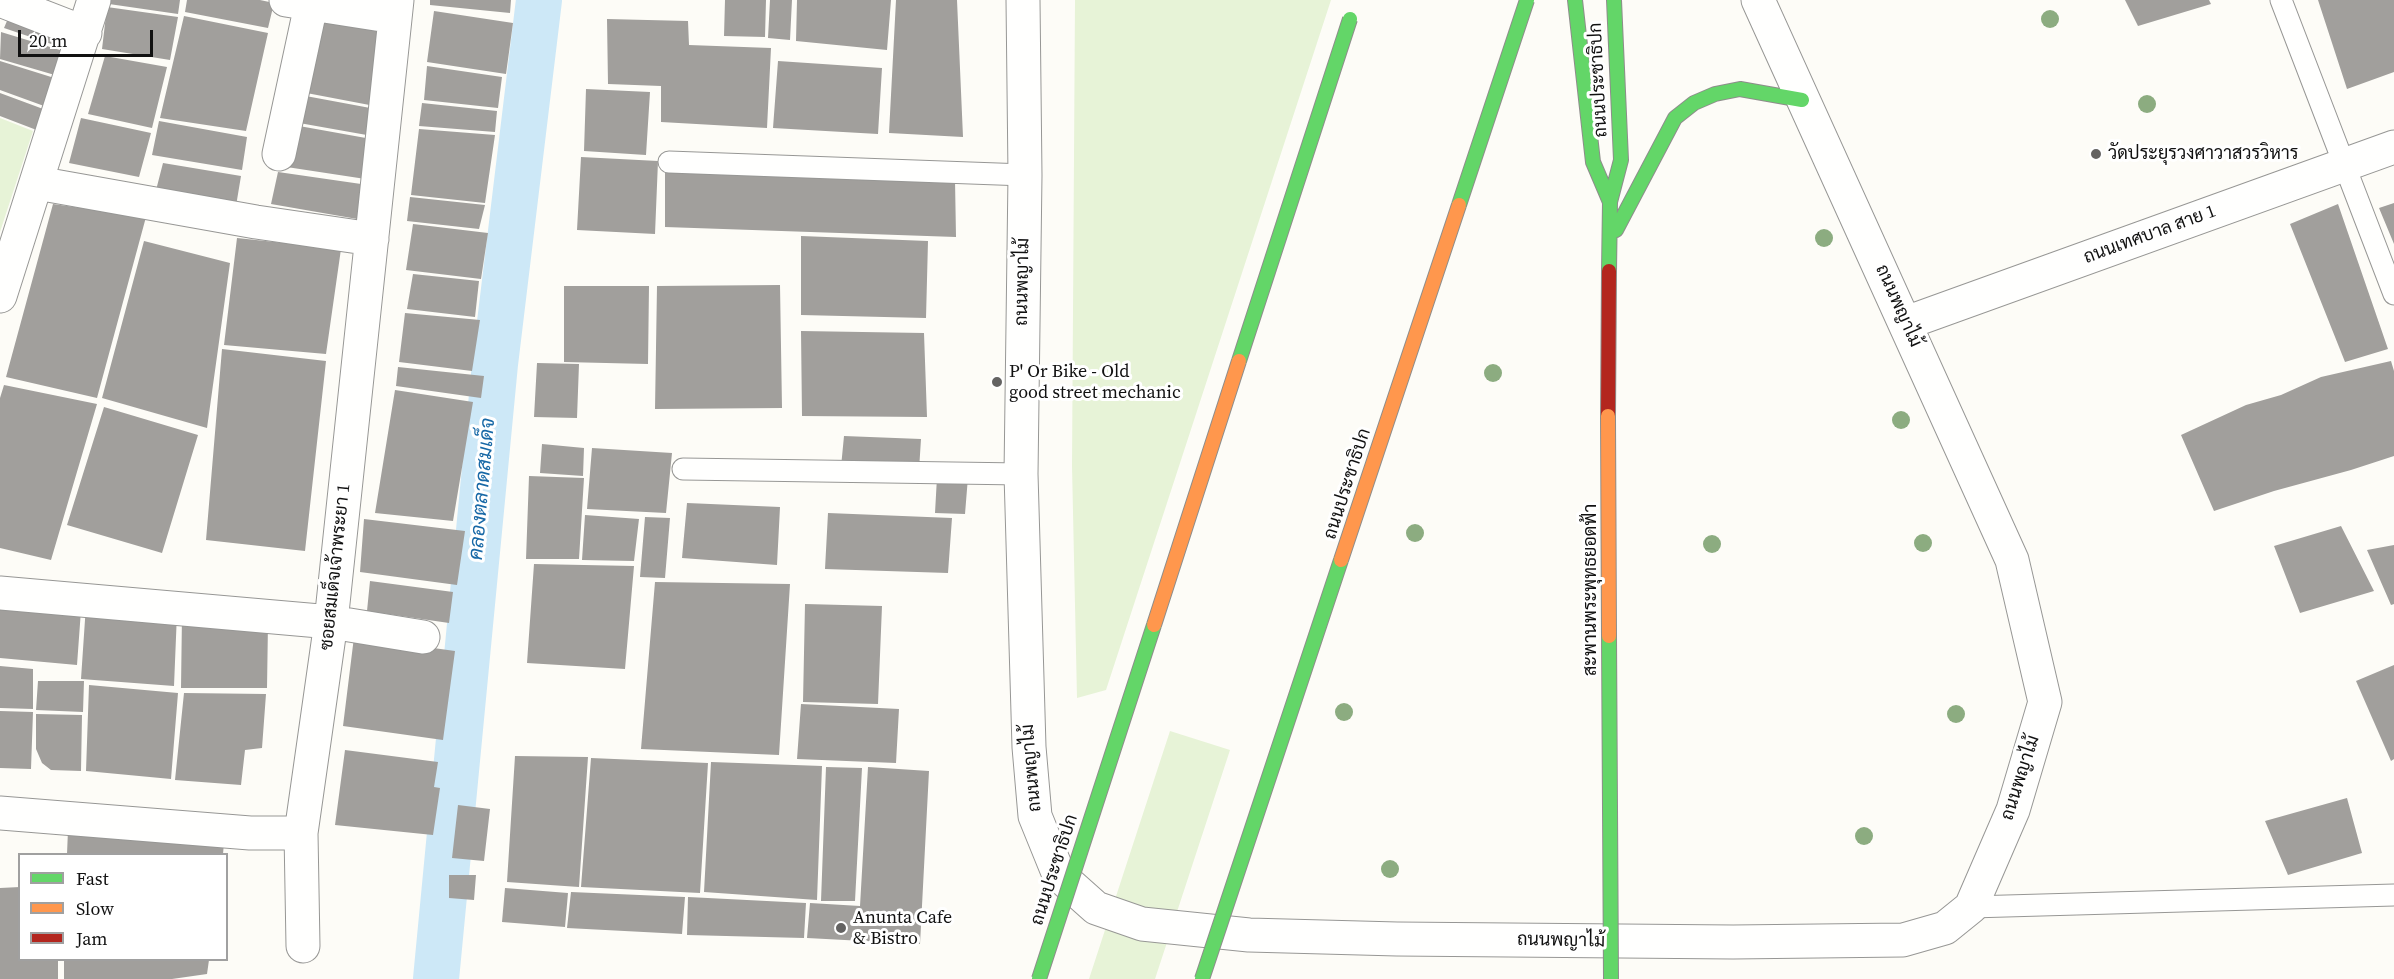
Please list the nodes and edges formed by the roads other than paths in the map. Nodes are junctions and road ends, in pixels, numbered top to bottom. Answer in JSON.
{"nodes":[{"id":1,"x":0,"y":0,"type":"edge"},
{"id":2,"x":94,"y":0,"type":"edge"},
{"id":3,"x":1023,"y":0,"type":"edge"},
{"id":4,"x":1527,"y":0,"type":"edge"},
{"id":5,"x":1575,"y":0,"type":"edge"},
{"id":6,"x":1614,"y":0,"type":"edge"},
{"id":7,"x":2282,"y":0,"type":"edge"},
{"id":8,"x":298,"y":2,"type":"edge"},
{"id":9,"x":1766,"y":3,"type":"edge"},
{"id":10,"x":396,"y":9,"type":"edge"},
{"id":11,"x":1350,"y":19,"type":"dead end"},
{"id":12,"x":85,"y":33,"type":"junction"},
{"id":13,"x":1802,"y":100,"type":"junction"},
{"id":14,"x":2394,"y":147,"type":"edge"},
{"id":15,"x":279,"y":153,"type":"dead end"},
{"id":16,"x":669,"y":162,"type":"dead end"},
{"id":17,"x":2346,"y":164,"type":"junction"},
{"id":18,"x":1024,"y":175,"type":"junction"},
{"id":19,"x":37,"y":183,"type":"junction"},
{"id":20,"x":1610,"y":202,"type":"junction"},
{"id":21,"x":372,"y":239,"type":"junction"},
{"id":22,"x":1611,"y":239,"type":"junction"},
{"id":23,"x":2394,"y":294,"type":"edge"},
{"id":24,"x":0,"y":296,"type":"edge"},
{"id":25,"x":1906,"y":323,"type":"junction"},
{"id":26,"x":683,"y":469,"type":"dead end"},
{"id":27,"x":1022,"y":474,"type":"junction"},
{"id":28,"x":0,"y":593,"type":"edge"},
{"id":29,"x":331,"y":622,"type":"junction"},
{"id":30,"x":423,"y":637,"type":"dead end"},
{"id":31,"x":0,"y":813,"type":"edge"},
{"id":32,"x":301,"y":833,"type":"junction"},
{"id":33,"x":2394,"y":895,"type":"edge"},
{"id":34,"x":1971,"y":908,"type":"junction"},
{"id":35,"x":303,"y":946,"type":"dead end"},
{"id":36,"x":1039,"y":979,"type":"edge"},
{"id":37,"x":1202,"y":979,"type":"edge"},
{"id":38,"x":1611,"y":979,"type":"edge"}],
"edges":[{"from":1,"to":12,"type":"street"},
{"from":2,"to":12,"type":"street"},
{"from":3,"to":18,"type":"street","name":"ถนนพญาไม้"},
{"from":4,"to":37,"type":"main road","name":"ถนนประชาธิปก","bridge":true},
{"from":5,"to":20,"type":"main road","name":"ถนนประชาธิปก"},
{"from":6,"to":20,"type":"main road","name":"ถนนประชาธิปก"},
{"from":7,"to":17,"type":"lane"},
{"from":8,"to":10,"type":"street"},
{"from":8,"to":15,"type":"street"},
{"from":9,"to":13,"type":"street","name":"ถนนพญาไม้"},
{"from":10,"to":21,"type":"street","name":"ซอยสมเด็จเจ้าพระยา 1"},
{"from":11,"to":36,"type":"main road","name":"ถนนประชาธิปก","bridge":true},
{"from":12,"to":19,"type":"street"},
{"from":13,"to":22,"type":"main road"},
{"from":13,"to":25,"type":"street","name":"ถนนพญาไม้"},
{"from":14,"to":17,"type":"street","name":"ถนนเทศบาล สาย 1"},
{"from":16,"to":18,"type":"lane"},
{"from":17,"to":23,"type":"lane"},
{"from":17,"to":25,"type":"street","name":"ถนนเทศบาล สาย 1"},
{"from":18,"to":27,"type":"street","name":"ถนนพญาไม้"},
{"from":19,"to":21,"type":"street"},
{"from":19,"to":24,"type":"street"},
{"from":20,"to":22,"type":"main road","name":"สะพานพระพุทธยอดฟ้า"},
{"from":21,"to":29,"type":"street","name":"ซอยสมเด็จเจ้าพระยา 1"},
{"from":22,"to":38,"type":"main road","name":"สะพานพระพุทธยอดฟ้า","bridge":true},
{"from":25,"to":34,"type":"street","name":"ถนนพญาไม้"},
{"from":26,"to":27,"type":"lane"},
{"from":27,"to":34,"type":"street","name":"ถนนพญาไม้"},
{"from":28,"to":29,"type":"street"},
{"from":29,"to":30,"type":"street"},
{"from":29,"to":32,"type":"street","name":"ซอยสมเด็จเจ้าพระยา 1"},
{"from":31,"to":32,"type":"street"},
{"from":32,"to":35,"type":"street","name":"ซอยสมเด็จเจ้าพระยา 1"},
{"from":33,"to":34,"type":"lane"}]}
